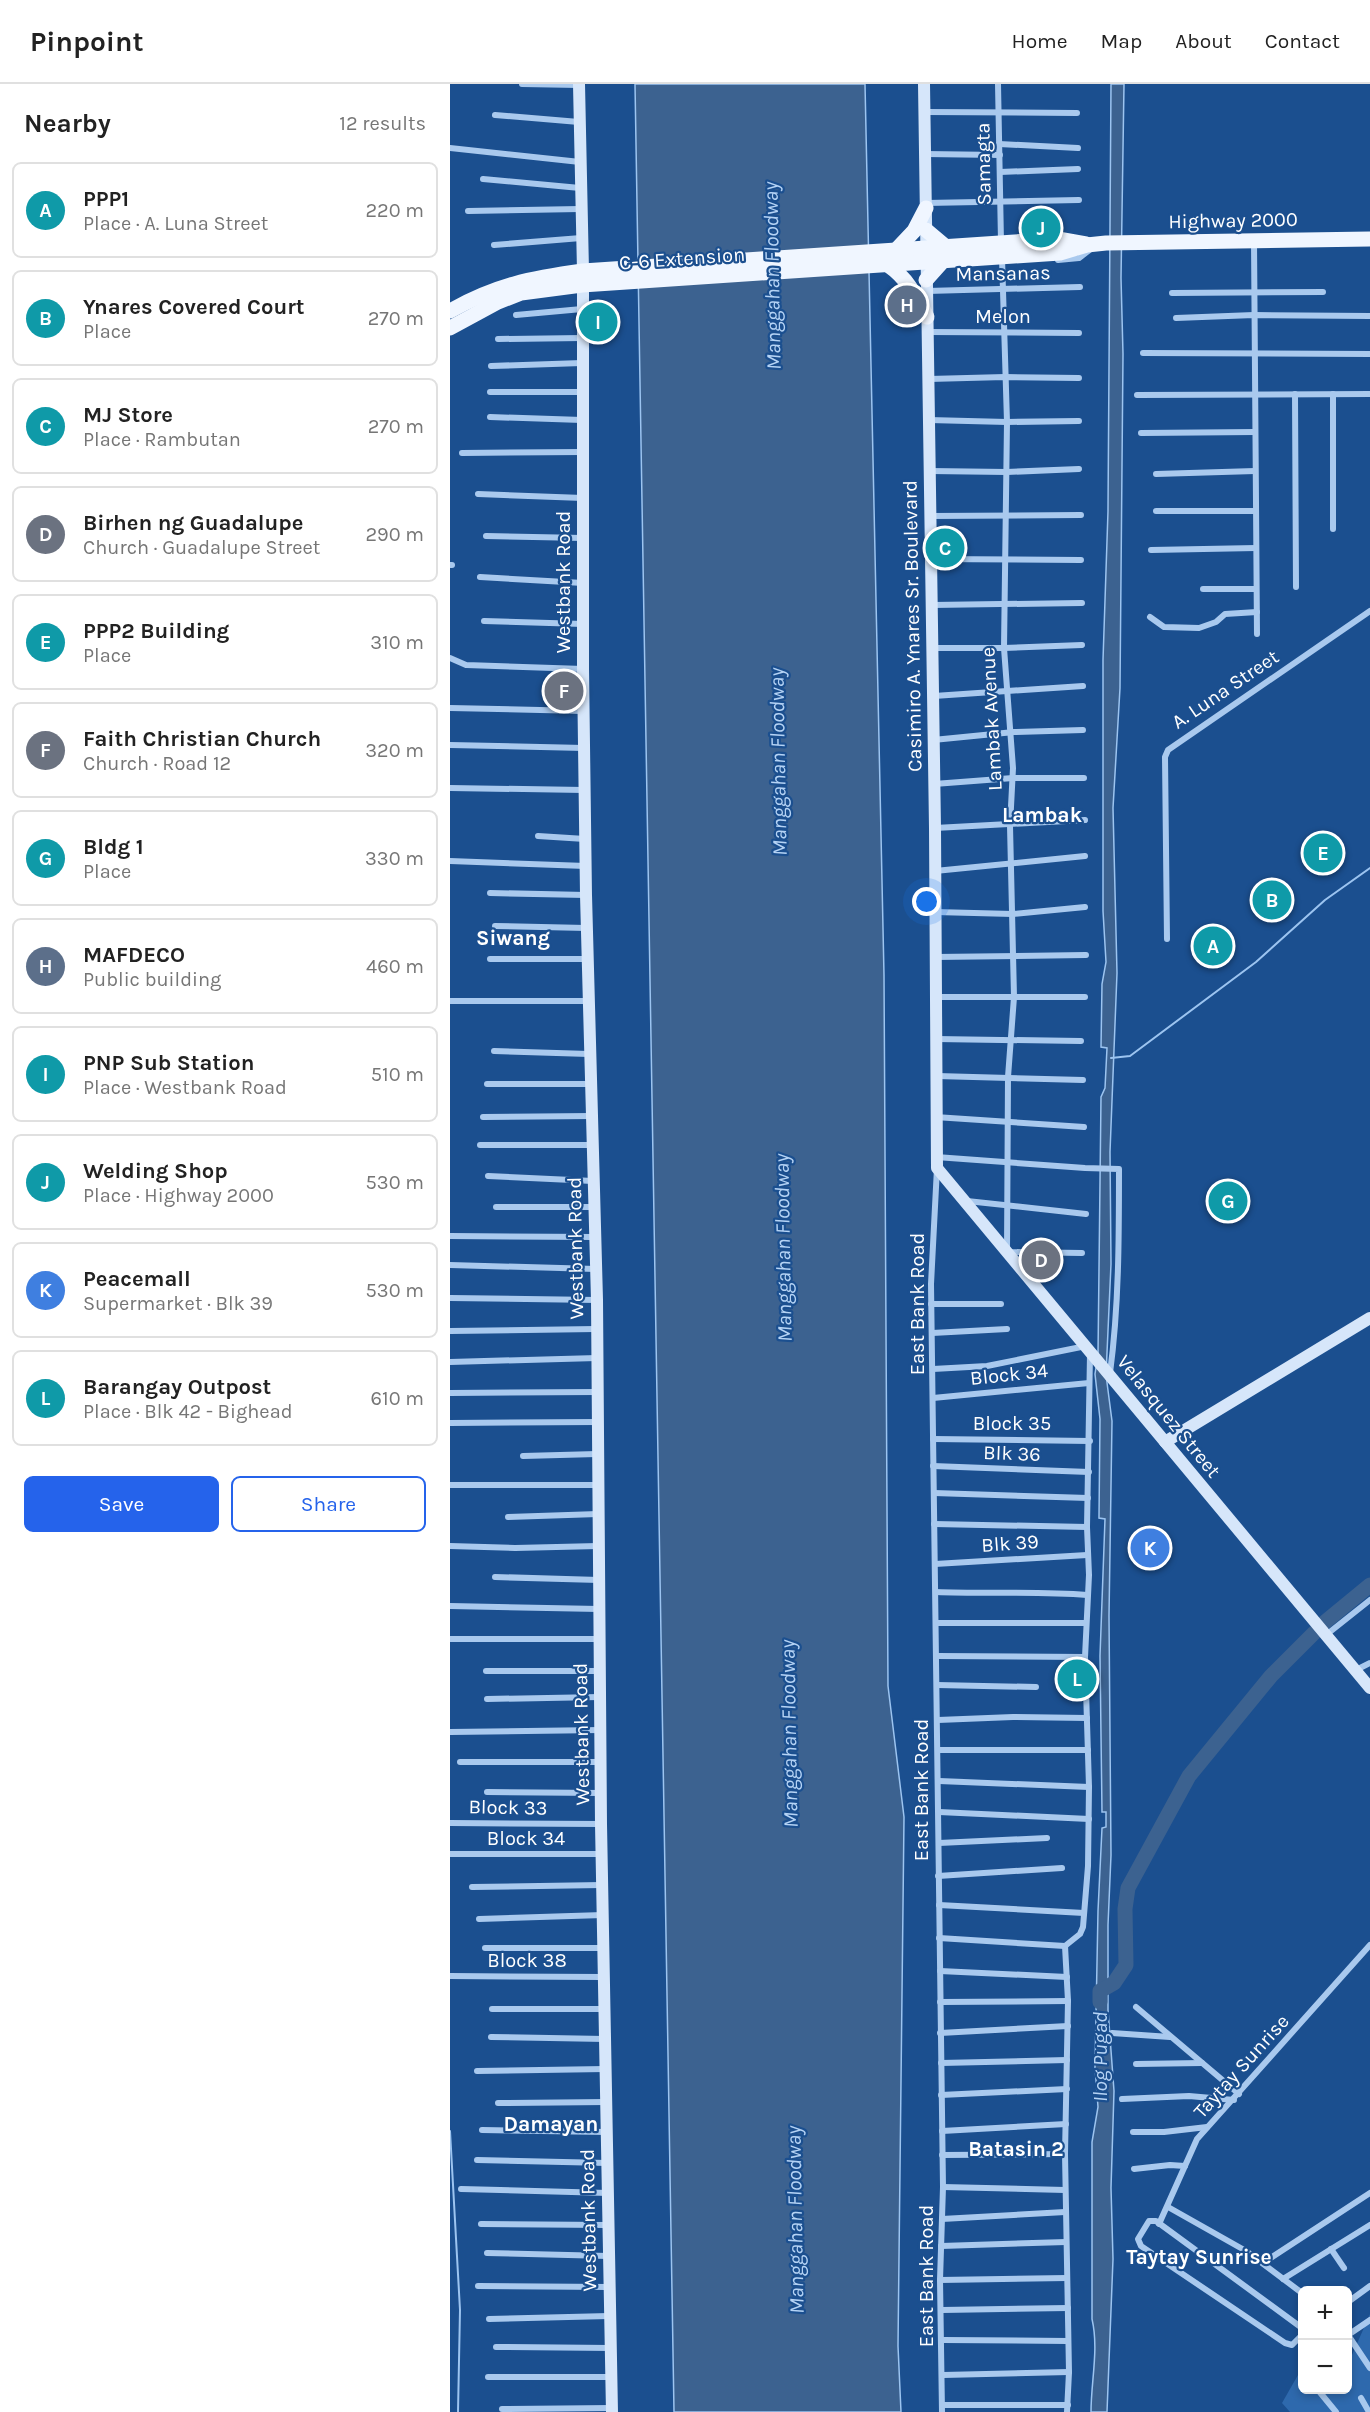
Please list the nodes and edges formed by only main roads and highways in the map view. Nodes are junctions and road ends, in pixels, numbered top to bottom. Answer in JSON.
{"nodes":[{"id":1,"x":926,"y":205,"type":"road end"},
{"id":2,"x":926,"y":230,"type":"road end"},
{"id":3,"x":1370,"y":239,"type":"edge"},
{"id":4,"x":890,"y":257,"type":"junction"},
{"id":5,"x":935,"y":257,"type":"junction"},
{"id":6,"x":583,"y":278,"type":"junction"},
{"id":7,"x":926,"y":285,"type":"road end"},
{"id":8,"x":450,"y":311,"type":"edge"},
{"id":9,"x":927,"y":325,"type":"road end"},
{"id":10,"x":450,"y":328,"type":"edge"}],
"edges":[{"from":1,"to":4,"type":"main road"},
{"from":2,"to":5,"type":"main road"},
{"from":3,"to":5,"type":"main road","name":"Highway 2000"},
{"from":4,"to":5,"type":"main road","name":"C-6 Extension"},
{"from":4,"to":6,"type":"main road","name":"C-6 Extension"},
{"from":4,"to":6,"type":"main road","name":"C-6 Extension"},
{"from":4,"to":9,"type":"main road"},
{"from":5,"to":7,"type":"main road"},
{"from":6,"to":8,"type":"main road","name":"C-6 Extension"},
{"from":6,"to":10,"type":"main road","name":"C-6 Extension"}]}
